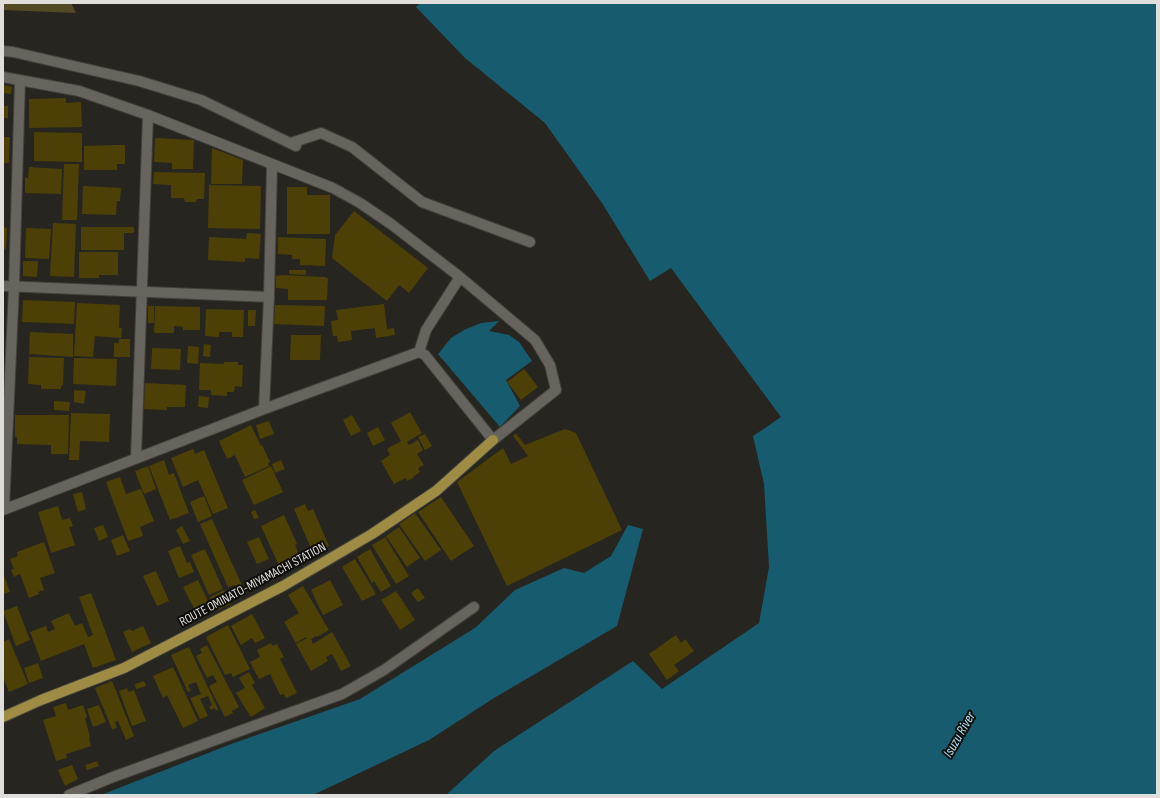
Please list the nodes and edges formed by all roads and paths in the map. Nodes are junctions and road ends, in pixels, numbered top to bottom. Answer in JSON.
{"nodes":[{"id":1,"x":3,"y":51,"type":"edge"},
{"id":2,"x":3,"y":77,"type":"edge"},
{"id":3,"x":20,"y":80,"type":"junction"},
{"id":4,"x":148,"y":116,"type":"junction"},
{"id":5,"x":272,"y":165,"type":"junction"},
{"id":6,"x":530,"y":242,"type":"dead end"},
{"id":7,"x":460,"y":277,"type":"junction"},
{"id":8,"x":3,"y":286,"type":"edge"},
{"id":9,"x":14,"y":286,"type":"junction"},
{"id":10,"x":143,"y":291,"type":"junction"},
{"id":11,"x":269,"y":297,"type":"junction"},
{"id":12,"x":418,"y":352,"type":"junction"},
{"id":13,"x":264,"y":409,"type":"junction"},
{"id":14,"x":493,"y":440,"type":"junction"},
{"id":15,"x":136,"y":458,"type":"junction"},
{"id":16,"x":3,"y":510,"type":"edge"},
{"id":17,"x":474,"y":607,"type":"dead end"},
{"id":18,"x":3,"y":717,"type":"edge"},
{"id":19,"x":69,"y":795,"type":"edge"}],
"edges":[{"from":1,"to":6,"type":"street"},
{"from":2,"to":3,"type":"street"},
{"from":3,"to":4,"type":"street"},
{"from":3,"to":9,"type":"street"},
{"from":4,"to":5,"type":"street"},
{"from":4,"to":10,"type":"street"},
{"from":5,"to":7,"type":"street"},
{"from":5,"to":11,"type":"street"},
{"from":7,"to":12,"type":"street"},
{"from":7,"to":14,"type":"street"},
{"from":8,"to":9,"type":"street"},
{"from":9,"to":10,"type":"street"},
{"from":9,"to":16,"type":"street"},
{"from":10,"to":11,"type":"street"},
{"from":10,"to":15,"type":"street"},
{"from":11,"to":13,"type":"street"},
{"from":12,"to":13,"type":"street"},
{"from":12,"to":14,"type":"street"},
{"from":13,"to":15,"type":"street"},
{"from":14,"to":18,"type":"main road","name":"ROUTE OMINATO-MIYAMACHI STATION"},
{"from":15,"to":16,"type":"street"},
{"from":17,"to":19,"type":"street"}]}
